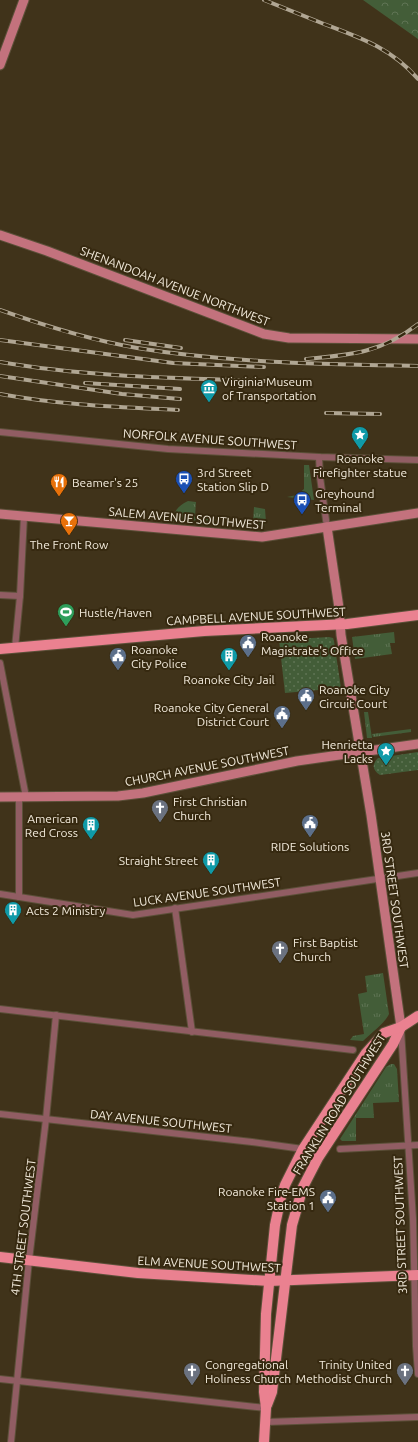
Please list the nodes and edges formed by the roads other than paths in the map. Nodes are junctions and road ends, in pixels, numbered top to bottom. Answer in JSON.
{"nodes":[{"id":1,"x":24,"y":0,"type":"edge"},
{"id":2,"x":0,"y":65,"type":"edge"},
{"id":3,"x":0,"y":235,"type":"edge"},
{"id":4,"x":418,"y":339,"type":"edge"},
{"id":5,"x":0,"y":432,"type":"edge"},
{"id":6,"x":319,"y":457,"type":"junction"},
{"id":7,"x":418,"y":460,"type":"edge"},
{"id":8,"x":418,"y":513,"type":"edge"},
{"id":9,"x":0,"y":514,"type":"edge"},
{"id":10,"x":24,"y":516,"type":"junction"},
{"id":11,"x":327,"y":527,"type":"junction"},
{"id":12,"x":0,"y":595,"type":"edge"},
{"id":13,"x":20,"y":596,"type":"junction"},
{"id":14,"x":418,"y":615,"type":"edge"},
{"id":15,"x":340,"y":624,"type":"junction"},
{"id":16,"x":15,"y":648,"type":"junction"},
{"id":17,"x":0,"y":649,"type":"edge"},
{"id":18,"x":0,"y":663,"type":"edge"},
{"id":19,"x":418,"y":744,"type":"edge"},
{"id":20,"x":360,"y":751,"type":"junction"},
{"id":21,"x":0,"y":797,"type":"edge"},
{"id":22,"x":23,"y":797,"type":"junction"},
{"id":23,"x":418,"y":873,"type":"edge"},
{"id":24,"x":380,"y":878,"type":"junction"},
{"id":25,"x":0,"y":894,"type":"edge"},
{"id":26,"x":19,"y":897,"type":"junction"},
{"id":27,"x":175,"y":908,"type":"junction"},
{"id":28,"x":0,"y":1009,"type":"edge"},
{"id":29,"x":56,"y":1015,"type":"junction"},
{"id":30,"x":418,"y":1016,"type":"edge"},
{"id":31,"x":401,"y":1027,"type":"junction"},
{"id":32,"x":192,"y":1032,"type":"junction"},
{"id":33,"x":353,"y":1050,"type":"dead end"},
{"id":34,"x":0,"y":1114,"type":"edge"},
{"id":35,"x":46,"y":1120,"type":"junction"},
{"id":36,"x":418,"y":1145,"type":"edge"},
{"id":37,"x":409,"y":1146,"type":"junction"},
{"id":38,"x":303,"y":1149,"type":"junction"},
{"id":39,"x":340,"y":1149,"type":"dead end"},
{"id":40,"x":318,"y":1158,"type":"junction"},
{"id":41,"x":0,"y":1257,"type":"edge"},
{"id":42,"x":29,"y":1260,"type":"junction"},
{"id":43,"x":416,"y":1276,"type":"edge"},
{"id":44,"x":269,"y":1281,"type":"junction"},
{"id":45,"x":285,"y":1281,"type":"junction"},
{"id":46,"x":418,"y":1374,"type":"edge"},
{"id":47,"x":0,"y":1380,"type":"edge"},
{"id":48,"x":18,"y":1382,"type":"junction"},
{"id":49,"x":266,"y":1408,"type":"junction"},
{"id":50,"x":418,"y":1416,"type":"edge"},
{"id":51,"x":266,"y":1422,"type":"junction"},
{"id":52,"x":11,"y":1442,"type":"edge"},
{"id":53,"x":264,"y":1442,"type":"edge"}],
"edges":[{"from":1,"to":2,"type":"street"},
{"from":3,"to":4,"type":"street","name":"SHENANDOAH AVENUE NORTHWEST"},
{"from":5,"to":6,"type":"street","name":"NORFOLK AVENUE SOUTHWEST"},
{"from":6,"to":7,"type":"street","name":"NORFOLK AVENUE SOUTHWEST"},
{"from":6,"to":11,"type":"street","name":"3RD STREET SOUTHWEST"},
{"from":8,"to":11,"type":"street","name":"SALEM AVENUE SOUTHWEST"},
{"from":9,"to":10,"type":"street","name":"SALEM AVENUE SOUTHWEST"},
{"from":10,"to":11,"type":"street","name":"SALEM AVENUE SOUTHWEST"},
{"from":10,"to":13,"type":"street"},
{"from":11,"to":15,"type":"street","name":"3RD STREET SOUTHWEST"},
{"from":12,"to":13,"type":"street"},
{"from":13,"to":16,"type":"street"},
{"from":14,"to":15,"type":"main road","name":"CAMPBELL AVENUE SOUTHWEST"},
{"from":15,"to":16,"type":"main road","name":"CAMPBELL AVENUE SOUTHWEST"},
{"from":15,"to":20,"type":"street","name":"3RD STREET SOUTHWEST"},
{"from":16,"to":17,"type":"main road","name":"CAMPBELL AVENUE SOUTHWEST"},
{"from":18,"to":22,"type":"street"},
{"from":19,"to":20,"type":"street","name":"CHURCH AVENUE SOUTHWEST"},
{"from":20,"to":22,"type":"street","name":"CHURCH AVENUE SOUTHWEST"},
{"from":20,"to":24,"type":"street","name":"3RD STREET SOUTHWEST"},
{"from":21,"to":22,"type":"street","name":"CHURCH AVENUE SOUTHWEST"},
{"from":22,"to":26,"type":"street"},
{"from":23,"to":24,"type":"street","name":"LUCK AVENUE SOUTHWEST"},
{"from":24,"to":27,"type":"street","name":"LUCK AVENUE SOUTHWEST"},
{"from":24,"to":31,"type":"street","name":"3RD STREET SOUTHWEST"},
{"from":25,"to":26,"type":"street","name":"LUCK AVENUE SOUTHWEST"},
{"from":26,"to":27,"type":"street","name":"LUCK AVENUE SOUTHWEST"},
{"from":27,"to":32,"type":"street"},
{"from":28,"to":29,"type":"street"},
{"from":29,"to":32,"type":"street"},
{"from":29,"to":35,"type":"street","name":"4TH STREET SOUTHWEST"},
{"from":30,"to":31,"type":"main road","name":"FRANKLIN ROAD SOUTHWEST"},
{"from":31,"to":37,"type":"street","name":"3RD STREET SOUTHWEST"},
{"from":31,"to":38,"type":"main road","name":"FRANKLIN ROAD SOUTHWEST"},
{"from":31,"to":40,"type":"main road","name":"FRANKLIN ROAD SOUTHWEST"},
{"from":32,"to":33,"type":"street"},
{"from":34,"to":35,"type":"street","name":"DAY AVENUE SOUTHWEST"},
{"from":35,"to":38,"type":"street","name":"DAY AVENUE SOUTHWEST"},
{"from":35,"to":42,"type":"street","name":"4TH STREET SOUTHWEST"},
{"from":36,"to":37,"type":"street"},
{"from":37,"to":39,"type":"street"},
{"from":37,"to":43,"type":"street","name":"3RD STREET SOUTHWEST"},
{"from":38,"to":40,"type":"street","name":"DAY AVENUE SOUTHWEST"},
{"from":38,"to":44,"type":"main road","name":"FRANKLIN ROAD SOUTHWEST"},
{"from":40,"to":45,"type":"main road","name":"FRANKLIN ROAD SOUTHWEST"},
{"from":41,"to":42,"type":"main road","name":"ELM AVENUE SOUTHWEST"},
{"from":42,"to":44,"type":"main road","name":"ELM AVENUE SOUTHWEST"},
{"from":42,"to":48,"type":"street","name":"4TH STREET SOUTHWEST"},
{"from":43,"to":45,"type":"main road","name":"ELM AVENUE SOUTHWEST"},
{"from":43,"to":46,"type":"street","name":"3RD STREET SOUTHWEST"},
{"from":44,"to":45,"type":"main road","name":"ELM AVENUE SOUTHWEST"},
{"from":44,"to":49,"type":"main road","name":"FRANKLIN ROAD SOUTHWEST"},
{"from":45,"to":49,"type":"main road","name":"FRANKLIN ROAD SOUTHWEST"},
{"from":47,"to":48,"type":"street"},
{"from":48,"to":49,"type":"street"},
{"from":48,"to":52,"type":"street","name":"4TH STREET SOUTHWEST"},
{"from":49,"to":51,"type":"main road","name":"FRANKLIN ROAD SOUTHWEST"},
{"from":50,"to":51,"type":"street"},
{"from":51,"to":53,"type":"main road","name":"FRANKLIN ROAD SOUTHWEST"}]}
